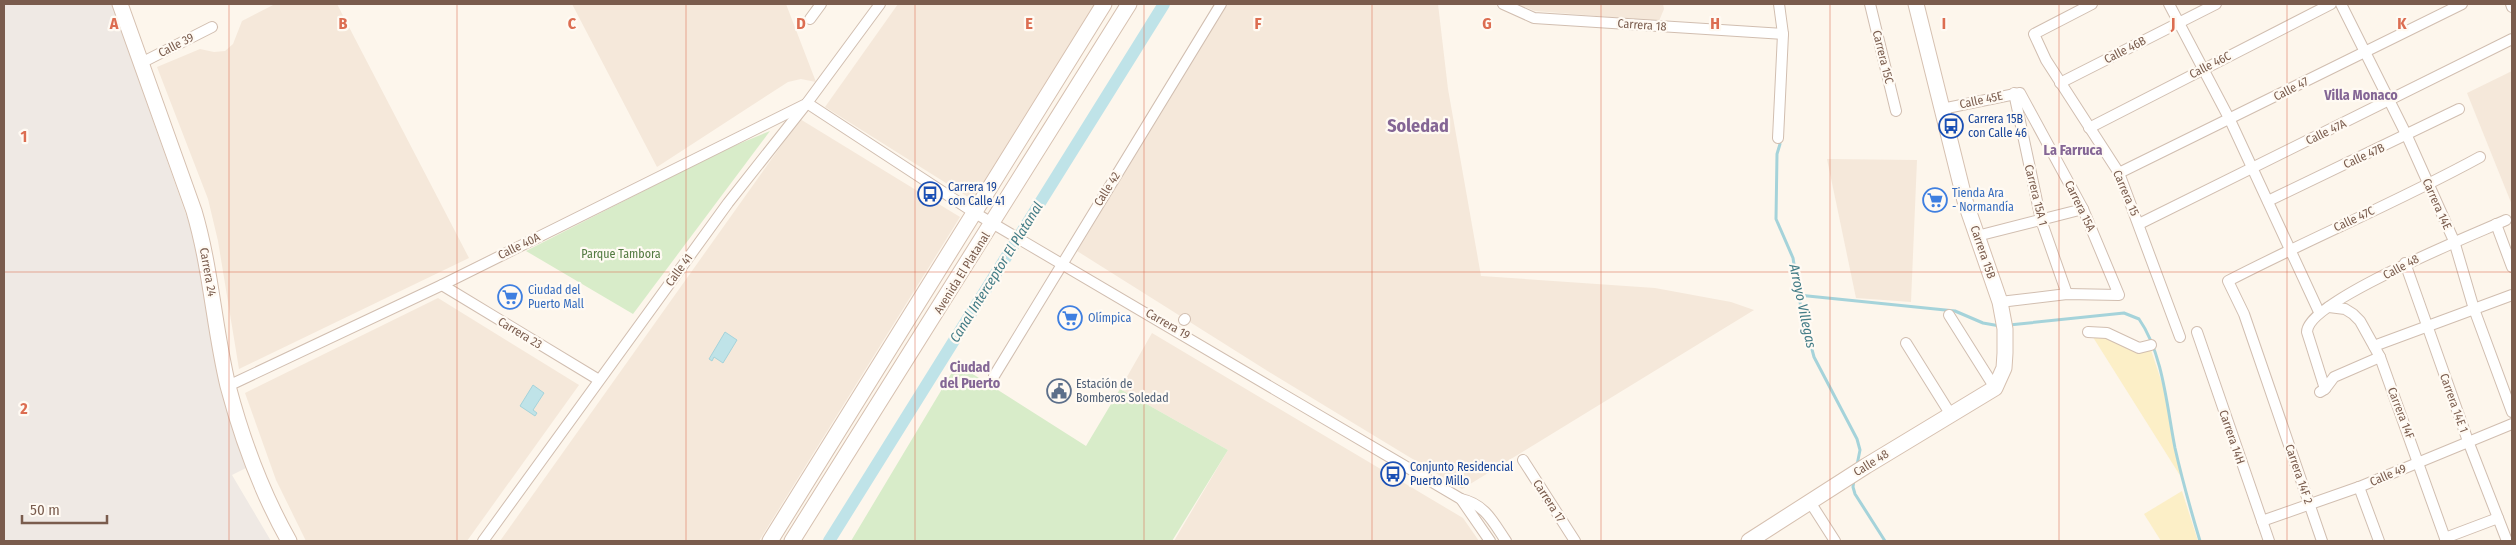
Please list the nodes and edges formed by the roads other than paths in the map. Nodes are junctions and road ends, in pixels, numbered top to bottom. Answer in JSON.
{"nodes":[{"id":1,"x":120,"y":4,"type":"edge"},
{"id":2,"x":821,"y":4,"type":"edge"},
{"id":3,"x":880,"y":4,"type":"edge"},
{"id":4,"x":1104,"y":4,"type":"edge"},
{"id":5,"x":1129,"y":4,"type":"edge"},
{"id":6,"x":1221,"y":4,"type":"edge"},
{"id":7,"x":1503,"y":4,"type":"edge"},
{"id":8,"x":1779,"y":4,"type":"edge"},
{"id":9,"x":1870,"y":4,"type":"edge"},
{"id":10,"x":1916,"y":4,"type":"edge"},
{"id":11,"x":2092,"y":4,"type":"edge"},
{"id":12,"x":2169,"y":4,"type":"edge"},
{"id":13,"x":2216,"y":4,"type":"edge"},
{"id":14,"x":2331,"y":4,"type":"edge"},
{"id":15,"x":2341,"y":4,"type":"edge"},
{"id":16,"x":2462,"y":4,"type":"edge"},
{"id":17,"x":2511,"y":4,"type":"edge"},
{"id":18,"x":2512,"y":7,"type":"edge"},
{"id":19,"x":810,"y":19,"type":"dead end"},
{"id":20,"x":2179,"y":23,"type":"junction"},
{"id":21,"x":212,"y":27,"type":"dead end"},
{"id":22,"x":1783,"y":34,"type":"junction"},
{"id":23,"x":2512,"y":39,"type":"edge"},
{"id":24,"x":2364,"y":52,"type":"junction"},
{"id":25,"x":141,"y":63,"type":"junction"},
{"id":26,"x":2202,"y":70,"type":"junction"},
{"id":27,"x":2060,"y":83,"type":"junction"},
{"id":28,"x":2017,"y":93,"type":"junction"},
{"id":29,"x":2389,"y":101,"type":"junction"},
{"id":30,"x":807,"y":103,"type":"junction"},
{"id":31,"x":1942,"y":109,"type":"junction"},
{"id":32,"x":2459,"y":109,"type":"dead end"},
{"id":33,"x":1896,"y":111,"type":"dead end"},
{"id":34,"x":2230,"y":120,"type":"junction"},
{"id":35,"x":2089,"y":128,"type":"junction"},
{"id":36,"x":2407,"y":136,"type":"junction"},
{"id":37,"x":1778,"y":138,"type":"dead end"},
{"id":38,"x":2480,"y":157,"type":"dead end"},
{"id":39,"x":2251,"y":168,"type":"junction"},
{"id":40,"x":2119,"y":173,"type":"junction"},
{"id":41,"x":2429,"y":185,"type":"junction"},
{"id":42,"x":2268,"y":201,"type":"junction"},
{"id":43,"x":2083,"y":209,"type":"junction"},
{"id":44,"x":976,"y":213,"type":"junction"},
{"id":45,"x":2042,"y":220,"type":"junction"},
{"id":46,"x":2506,"y":220,"type":"dead end"},
{"id":47,"x":2139,"y":224,"type":"junction"},
{"id":48,"x":2496,"y":224,"type":"junction"},
{"id":49,"x":998,"y":225,"type":"junction"},
{"id":50,"x":1977,"y":236,"type":"junction"},
{"id":51,"x":2454,"y":242,"type":"junction"},
{"id":52,"x":2290,"y":248,"type":"junction"},
{"id":53,"x":1061,"y":263,"type":"junction"},
{"id":54,"x":2405,"y":263,"type":"junction"},
{"id":55,"x":2512,"y":267,"type":"edge"},
{"id":56,"x":2228,"y":280,"type":"joint"},
{"id":57,"x":442,"y":285,"type":"junction"},
{"id":58,"x":2067,"y":294,"type":"junction"},
{"id":59,"x":2512,"y":295,"type":"edge"},
{"id":60,"x":2000,"y":302,"type":"junction"},
{"id":61,"x":2474,"y":309,"type":"junction"},
{"id":62,"x":2324,"y":310,"type":"junction"},
{"id":63,"x":1949,"y":315,"type":"dead end"},
{"id":64,"x":2427,"y":326,"type":"junction"},
{"id":65,"x":2088,"y":332,"type":"dead end"},
{"id":66,"x":2197,"y":332,"type":"dead end"},
{"id":67,"x":2180,"y":337,"type":"dead end"},
{"id":68,"x":1906,"y":343,"type":"dead end"},
{"id":69,"x":2151,"y":345,"type":"dead end"},
{"id":70,"x":2374,"y":346,"type":"junction"},
{"id":71,"x":2380,"y":357,"type":"junction"},
{"id":72,"x":994,"y":376,"type":"dead end"},
{"id":73,"x":598,"y":380,"type":"junction"},
{"id":74,"x":228,"y":386,"type":"junction"},
{"id":75,"x":1995,"y":388,"type":"junction"},
{"id":76,"x":2512,"y":412,"type":"edge"},
{"id":77,"x":1951,"y":415,"type":"junction"},
{"id":78,"x":2512,"y":424,"type":"edge"},
{"id":79,"x":2468,"y":441,"type":"junction"},
{"id":80,"x":1523,"y":460,"type":"dead end"},
{"id":81,"x":2419,"y":461,"type":"junction"},
{"id":82,"x":2359,"y":487,"type":"junction"},
{"id":83,"x":1810,"y":502,"type":"junction"},
{"id":84,"x":2309,"y":504,"type":"junction"},
{"id":85,"x":1471,"y":506,"type":"junction"},
{"id":86,"x":2498,"y":518,"type":"junction"},
{"id":87,"x":2262,"y":521,"type":"junction"},
{"id":88,"x":2446,"y":540,"type":"edge"},
{"id":89,"x":289,"y":541,"type":"edge"},
{"id":90,"x":483,"y":541,"type":"edge"},
{"id":91,"x":770,"y":541,"type":"edge"},
{"id":92,"x":792,"y":541,"type":"edge"},
{"id":93,"x":1490,"y":541,"type":"edge"},
{"id":94,"x":1506,"y":541,"type":"edge"},
{"id":95,"x":1575,"y":541,"type":"edge"},
{"id":96,"x":1749,"y":541,"type":"edge"},
{"id":97,"x":1835,"y":541,"type":"edge"},
{"id":98,"x":2269,"y":541,"type":"edge"},
{"id":99,"x":2322,"y":541,"type":"edge"},
{"id":100,"x":2379,"y":541,"type":"edge"},
{"id":101,"x":2507,"y":541,"type":"edge"}],
"edges":[{"from":1,"to":25,"type":"main road","name":"Carrera 24"},
{"from":2,"to":19,"type":"street"},
{"from":3,"to":30,"type":"street","name":"Calle 41"},
{"from":4,"to":44,"type":"main road","name":"Avenida El Platanal"},
{"from":5,"to":49,"type":"main road","name":"Avenida El Platanal"},
{"from":6,"to":53,"type":"street","name":"Calle 42"},
{"from":7,"to":22,"type":"street","name":"Carrera 18"},
{"from":8,"to":22,"type":"street"},
{"from":9,"to":33,"type":"street","name":"Carrera 15C"},
{"from":10,"to":31,"type":"main road","name":"Carrera 15B"},
{"from":11,"to":27,"type":"street","name":"Carrera 15"},
{"from":12,"to":20,"type":"street"},
{"from":13,"to":20,"type":"street","name":"Calle 46B"},
{"from":14,"to":26,"type":"street","name":"Calle 46C"},
{"from":15,"to":24,"type":"street","name":"Carrera 14E"},
{"from":16,"to":24,"type":"street","name":"Calle 47"},
{"from":17,"to":18,"type":"street"},
{"from":20,"to":26,"type":"street"},
{"from":20,"to":27,"type":"street","name":"Calle 46B"},
{"from":21,"to":25,"type":"street","name":"Calle 39"},
{"from":22,"to":37,"type":"street"},
{"from":23,"to":29,"type":"street","name":"Calle 47A"},
{"from":24,"to":29,"type":"street","name":"Carrera 14E"},
{"from":24,"to":34,"type":"street","name":"Calle 47"},
{"from":25,"to":74,"type":"main road","name":"Carrera 24"},
{"from":26,"to":34,"type":"street"},
{"from":26,"to":35,"type":"street","name":"Calle 46C"},
{"from":27,"to":35,"type":"street","name":"Carrera 15"},
{"from":28,"to":31,"type":"street","name":"Calle 45E"},
{"from":28,"to":43,"type":"street","name":"Carrera 15A"},
{"from":28,"to":45,"type":"street","name":"Carrera 15A 1"},
{"from":29,"to":36,"type":"street","name":"Carrera 14E"},
{"from":29,"to":39,"type":"street","name":"Calle 47A"},
{"from":30,"to":44,"type":"street","name":"Carrera 19"},
{"from":30,"to":57,"type":"street","name":"Calle 40A"},
{"from":30,"to":73,"type":"street","name":"Calle 41"},
{"from":31,"to":50,"type":"main road","name":"Carrera 15B"},
{"from":32,"to":36,"type":"street","name":"Calle 47B"},
{"from":34,"to":39,"type":"street"},
{"from":34,"to":40,"type":"street","name":"Calle 47"},
{"from":35,"to":40,"type":"street","name":"Carrera 15"},
{"from":36,"to":41,"type":"street","name":"Carrera 14E"},
{"from":36,"to":42,"type":"street","name":"Calle 47B"},
{"from":38,"to":41,"type":"street","name":"Calle 47C"},
{"from":39,"to":42,"type":"street"},
{"from":39,"to":47,"type":"street","name":"Calle 47A"},
{"from":40,"to":47,"type":"street","name":"Carrera 15"},
{"from":41,"to":51,"type":"street","name":"Carrera 14E"},
{"from":41,"to":52,"type":"street","name":"Calle 47C"},
{"from":42,"to":52,"type":"street"},
{"from":43,"to":45,"type":"street"},
{"from":43,"to":58,"type":"street","name":"Carrera 15A"},
{"from":44,"to":49,"type":"street","name":"Carrera 19"},
{"from":44,"to":91,"type":"main road","name":"Avenida El Platanal"},
{"from":45,"to":50,"type":"street"},
{"from":45,"to":58,"type":"street","name":"Carrera 15A 1"},
{"from":46,"to":48,"type":"street","name":"Calle 48"},
{"from":47,"to":67,"type":"street","name":"Carrera 15"},
{"from":48,"to":51,"type":"street","name":"Calle 48"},
{"from":48,"to":55,"type":"street"},
{"from":49,"to":53,"type":"street","name":"Carrera 19"},
{"from":49,"to":92,"type":"main road","name":"Avenida El Platanal"},
{"from":50,"to":60,"type":"main road","name":"Carrera 15B"},
{"from":51,"to":54,"type":"street","name":"Calle 48"},
{"from":51,"to":61,"type":"street","name":"Carrera 14E"},
{"from":52,"to":56,"type":"street","name":"Calle 47C"},
{"from":52,"to":62,"type":"street"},
{"from":53,"to":72,"type":"street","name":"Calle 42"},
{"from":53,"to":85,"type":"street","name":"Carrera 19"},
{"from":54,"to":62,"type":"street","name":"Calle 48"},
{"from":54,"to":64,"type":"street","name":"Carrera 14E 1"},
{"from":56,"to":84,"type":"street","name":"Carrera 14F 2"},
{"from":57,"to":73,"type":"street","name":"Carrera 23"},
{"from":57,"to":74,"type":"street","name":"Calle 40A"},
{"from":58,"to":60,"type":"street"},
{"from":59,"to":61,"type":"street"},
{"from":60,"to":75,"type":"main road","name":"Carrera 15B"},
{"from":61,"to":64,"type":"street"},
{"from":61,"to":76,"type":"street","name":"Carrera 14E"},
{"from":62,"to":70,"type":"street","name":"Carrera 14F"},
{"from":62,"to":71,"type":"street","name":"Calle 48"},
{"from":63,"to":75,"type":"street"},
{"from":64,"to":70,"type":"street"},
{"from":64,"to":79,"type":"street","name":"Carrera 14E 1"},
{"from":65,"to":69,"type":"street"},
{"from":66,"to":87,"type":"street","name":"Carrera 14H"},
{"from":68,"to":77,"type":"street"},
{"from":70,"to":71,"type":"street","name":"Carrera 14F"},
{"from":71,"to":81,"type":"street","name":"Carrera 14F"},
{"from":73,"to":90,"type":"street","name":"Calle 41"},
{"from":74,"to":89,"type":"main road","name":"Carrera 24"},
{"from":75,"to":77,"type":"main road","name":"Calle 48"},
{"from":77,"to":83,"type":"main road","name":"Calle 48"},
{"from":78,"to":79,"type":"street","name":"Calle 49"},
{"from":79,"to":81,"type":"street","name":"Calle 49"},
{"from":79,"to":86,"type":"street","name":"Carrera 14E 1"},
{"from":80,"to":95,"type":"street","name":"Carrera 17"},
{"from":81,"to":82,"type":"street","name":"Calle 49"},
{"from":81,"to":88,"type":"street","name":"Carrera 14F"},
{"from":82,"to":84,"type":"street","name":"Calle 49"},
{"from":82,"to":100,"type":"street"},
{"from":83,"to":96,"type":"main road","name":"Calle 48"},
{"from":83,"to":97,"type":"street"},
{"from":84,"to":87,"type":"street","name":"Calle 49"},
{"from":84,"to":99,"type":"street","name":"Carrera 14F 2"},
{"from":85,"to":93,"type":"street"},
{"from":85,"to":94,"type":"street"},
{"from":86,"to":88,"type":"street"},
{"from":86,"to":101,"type":"street","name":"Carrera 14E 1"},
{"from":87,"to":98,"type":"street","name":"Carrera 14H"}]}
